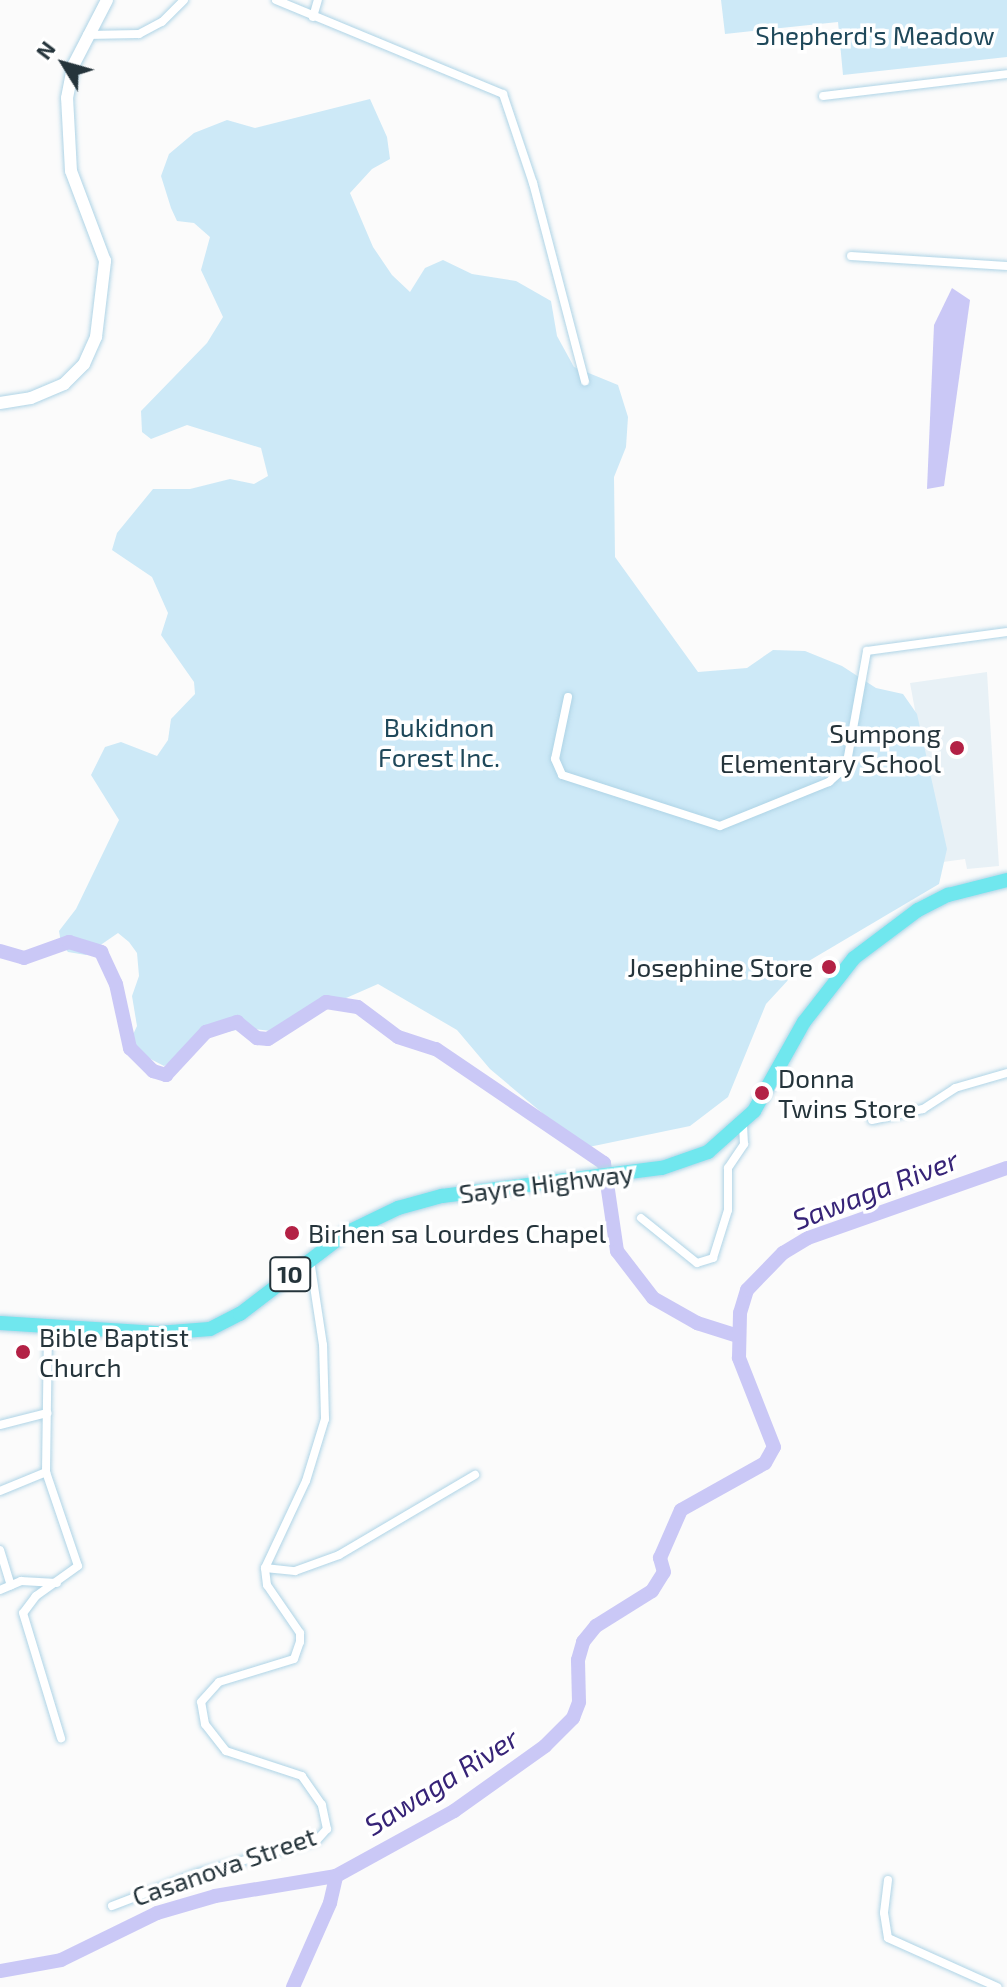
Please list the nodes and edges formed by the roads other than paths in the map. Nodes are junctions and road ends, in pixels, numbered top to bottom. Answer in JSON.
{"nodes":[{"id":1,"x":107,"y":0,"type":"edge"},
{"id":2,"x":184,"y":0,"type":"edge"},
{"id":3,"x":276,"y":0,"type":"edge"},
{"id":4,"x":318,"y":0,"type":"edge"},
{"id":5,"x":313,"y":17,"type":"junction"},
{"id":6,"x":87,"y":35,"type":"junction"},
{"id":7,"x":1007,"y":74,"type":"edge"},
{"id":8,"x":823,"y":96,"type":"dead end"},
{"id":9,"x":851,"y":256,"type":"dead end"},
{"id":10,"x":1007,"y":266,"type":"edge"},
{"id":11,"x":585,"y":381,"type":"dead end"},
{"id":12,"x":0,"y":403,"type":"edge"},
{"id":13,"x":1007,"y":632,"type":"edge"},
{"id":14,"x":568,"y":697,"type":"dead end"},
{"id":15,"x":1007,"y":880,"type":"edge"},
{"id":16,"x":1007,"y":1073,"type":"edge"},
{"id":17,"x":872,"y":1120,"type":"dead end"},
{"id":18,"x":743,"y":1124,"type":"junction"},
{"id":19,"x":641,"y":1218,"type":"dead end"},
{"id":20,"x":310,"y":1259,"type":"junction"},
{"id":21,"x":0,"y":1323,"type":"edge"},
{"id":22,"x":48,"y":1324,"type":"junction"},
{"id":23,"x":47,"y":1413,"type":"junction"},
{"id":24,"x":0,"y":1425,"type":"edge"},
{"id":25,"x":46,"y":1472,"type":"junction"},
{"id":26,"x":475,"y":1475,"type":"dead end"},
{"id":27,"x":0,"y":1491,"type":"edge"},
{"id":28,"x":0,"y":1550,"type":"edge"},
{"id":29,"x":265,"y":1568,"type":"junction"},
{"id":30,"x":58,"y":1584,"type":"junction"},
{"id":31,"x":11,"y":1585,"type":"junction"},
{"id":32,"x":0,"y":1590,"type":"edge"},
{"id":33,"x":61,"y":1738,"type":"dead end"},
{"id":34,"x":888,"y":1880,"type":"dead end"},
{"id":35,"x":112,"y":1906,"type":"dead end"},
{"id":36,"x":997,"y":1987,"type":"edge"}],
"edges":[{"from":1,"to":6,"type":"main road"},
{"from":2,"to":6,"type":"street"},
{"from":3,"to":5,"type":"street"},
{"from":4,"to":5,"type":"street"},
{"from":5,"to":11,"type":"street"},
{"from":6,"to":12,"type":"main road"},
{"from":7,"to":8,"type":"street"},
{"from":9,"to":10,"type":"street"},
{"from":13,"to":14,"type":"street"},
{"from":15,"to":18,"type":"highway","name":"Sayre Highway","number":"10"},
{"from":16,"to":17,"type":"street"},
{"from":18,"to":19,"type":"street"},
{"from":18,"to":20,"type":"highway","name":"Sayre Highway","number":"10"},
{"from":20,"to":22,"type":"highway","name":"Sayre Highway","number":"10"},
{"from":20,"to":29,"type":"street"},
{"from":21,"to":22,"type":"highway","name":"Sayre Highway","number":"10"},
{"from":22,"to":23,"type":"street"},
{"from":23,"to":24,"type":"street"},
{"from":23,"to":25,"type":"street"},
{"from":25,"to":27,"type":"street"},
{"from":25,"to":30,"type":"street"},
{"from":26,"to":29,"type":"street"},
{"from":28,"to":31,"type":"street"},
{"from":29,"to":35,"type":"street","name":"Casanova Street"},
{"from":30,"to":31,"type":"street"},
{"from":30,"to":33,"type":"street"},
{"from":31,"to":32,"type":"street"},
{"from":34,"to":36,"type":"street"}]}
